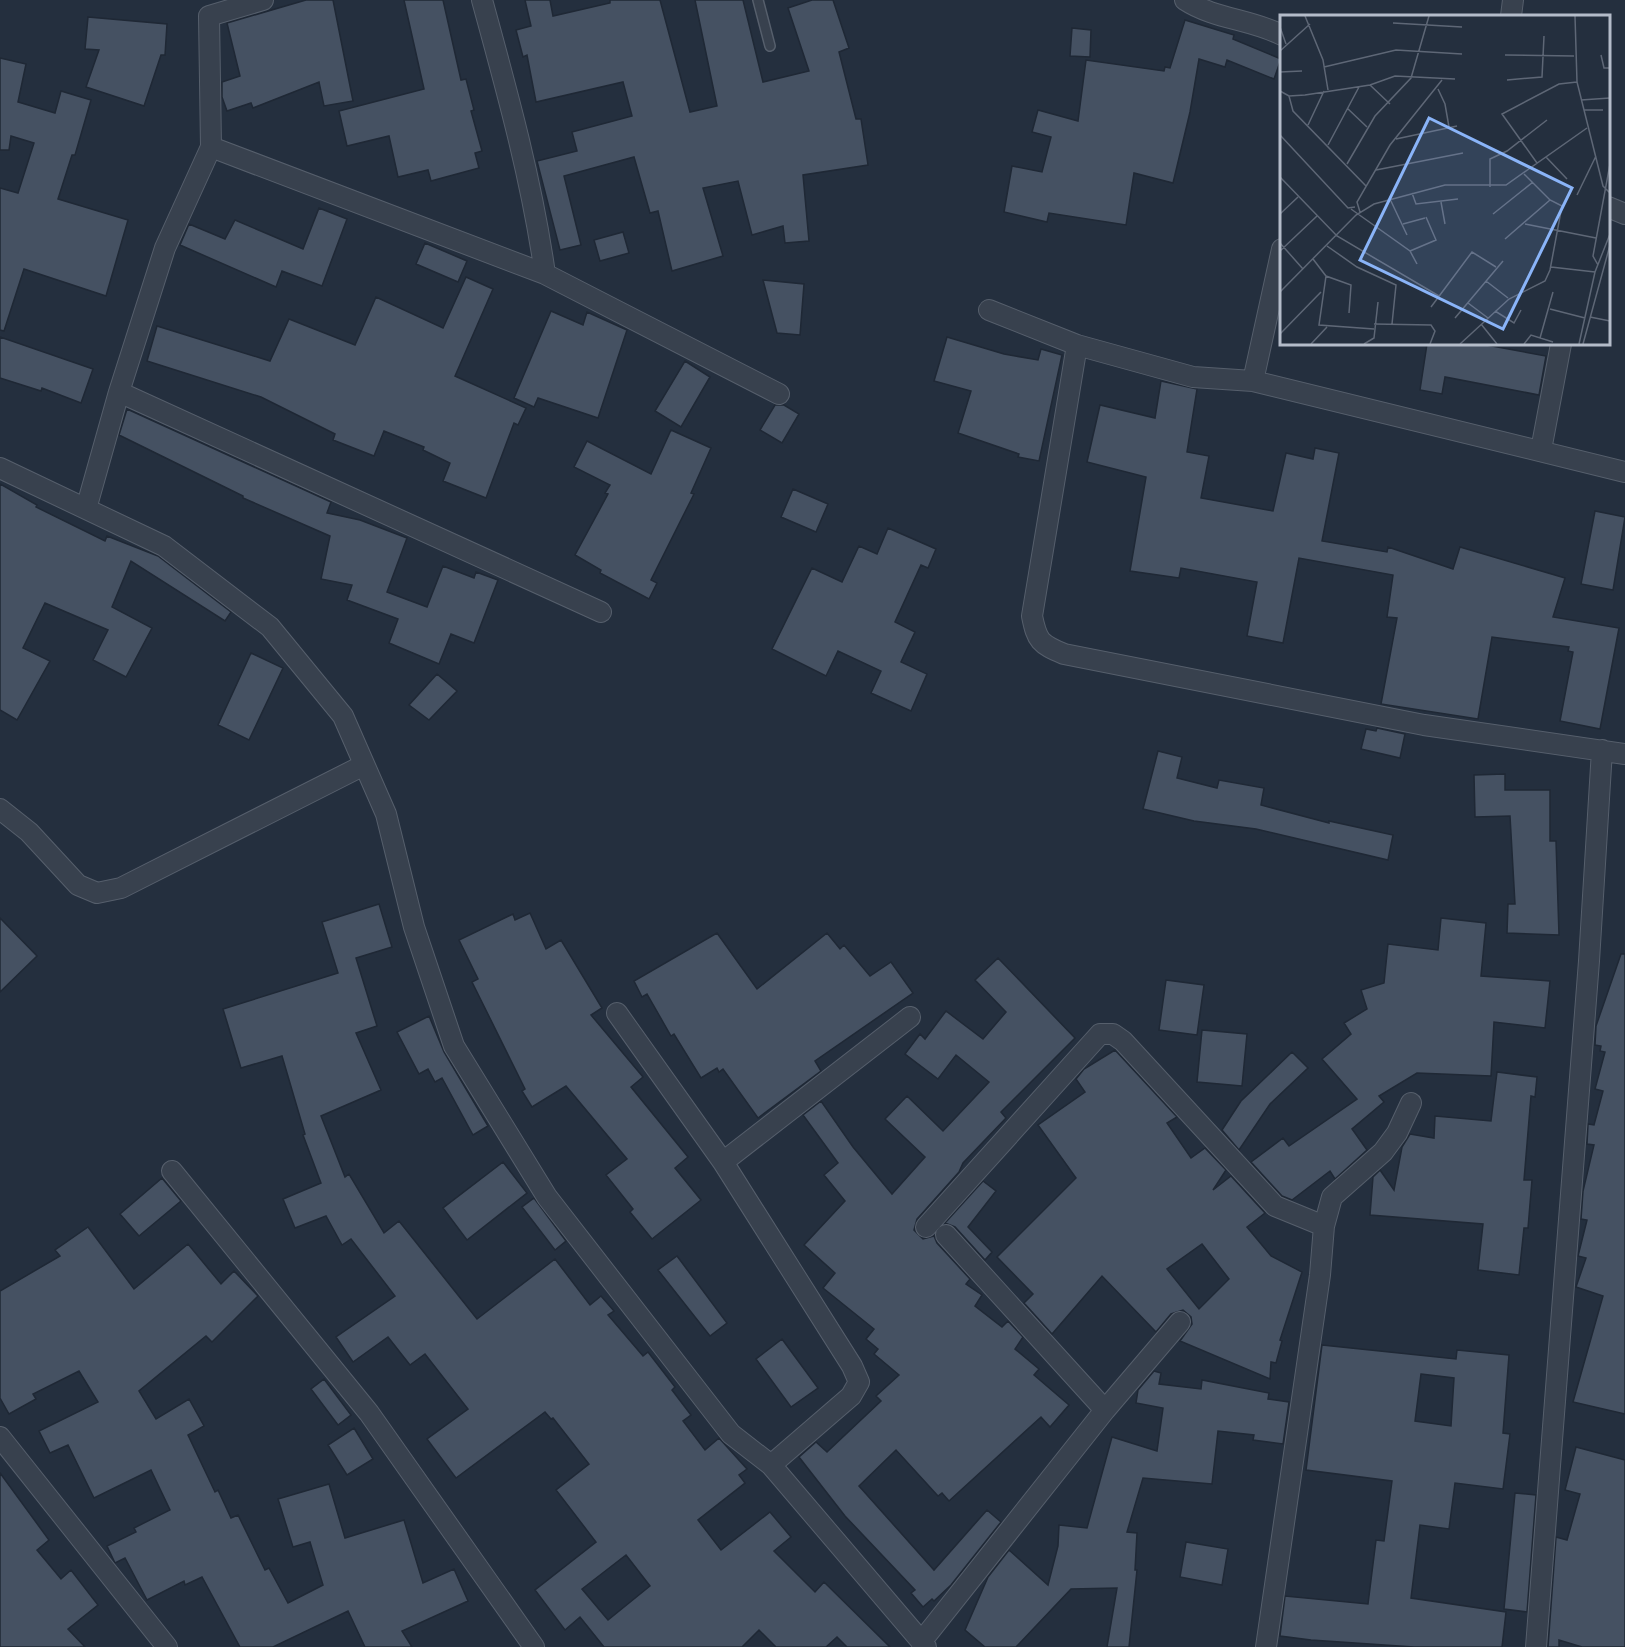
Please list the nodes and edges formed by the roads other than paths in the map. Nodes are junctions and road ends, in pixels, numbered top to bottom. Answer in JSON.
{"nodes":[{"id":1,"x":263,"y":0,"type":"edge"},
{"id":2,"x":482,"y":0,"type":"edge"},
{"id":3,"x":758,"y":0,"type":"edge"},
{"id":4,"x":1185,"y":0,"type":"edge"},
{"id":5,"x":1513,"y":0,"type":"edge"},
{"id":6,"x":1511,"y":15,"type":"edge"},
{"id":7,"x":1280,"y":34,"type":"edge"},
{"id":8,"x":770,"y":46,"type":"dead end"},
{"id":9,"x":211,"y":147,"type":"junction"},
{"id":10,"x":1610,"y":208,"type":"edge"},
{"id":11,"x":1625,"y":214,"type":"edge"},
{"id":12,"x":1280,"y":254,"type":"edge"},
{"id":13,"x":545,"y":274,"type":"junction"},
{"id":14,"x":988,"y":310,"type":"dead end"},
{"id":15,"x":1077,"y":345,"type":"junction"},
{"id":16,"x":1561,"y":345,"type":"edge"},
{"id":17,"x":1253,"y":381,"type":"junction"},
{"id":18,"x":119,"y":392,"type":"junction"},
{"id":19,"x":779,"y":394,"type":"dead end"},
{"id":20,"x":1541,"y":450,"type":"junction"},
{"id":21,"x":0,"y":468,"type":"edge"},
{"id":22,"x":1625,"y":472,"type":"edge"},
{"id":23,"x":86,"y":509,"type":"junction"},
{"id":24,"x":601,"y":612,"type":"dead end"},
{"id":25,"x":1602,"y":750,"type":"junction"},
{"id":26,"x":1625,"y":754,"type":"edge"},
{"id":27,"x":364,"y":765,"type":"junction"},
{"id":28,"x":0,"y":809,"type":"edge"},
{"id":29,"x":617,"y":1013,"type":"dead end"},
{"id":30,"x":910,"y":1017,"type":"dead end"},
{"id":31,"x":1411,"y":1103,"type":"dead end"},
{"id":32,"x":723,"y":1162,"type":"junction"},
{"id":33,"x":172,"y":1171,"type":"dead end"},
{"id":34,"x":1324,"y":1226,"type":"junction"},
{"id":35,"x":926,"y":1227,"type":"dead end"},
{"id":36,"x":946,"y":1235,"type":"dead end"},
{"id":37,"x":1180,"y":1322,"type":"dead end"},
{"id":38,"x":1105,"y":1410,"type":"junction"},
{"id":39,"x":0,"y":1437,"type":"edge"},
{"id":40,"x":771,"y":1465,"type":"junction"},
{"id":41,"x":923,"y":1645,"type":"edge"},
{"id":42,"x":167,"y":1647,"type":"edge"},
{"id":43,"x":534,"y":1647,"type":"edge"},
{"id":44,"x":1266,"y":1647,"type":"edge"},
{"id":45,"x":1536,"y":1647,"type":"edge"}],
"edges":[{"from":1,"to":9,"type":"street"},
{"from":2,"to":13,"type":"street"},
{"from":3,"to":8,"type":"lane"},
{"from":4,"to":7,"type":"street"},
{"from":5,"to":6,"type":"street"},
{"from":9,"to":13,"type":"street"},
{"from":9,"to":18,"type":"street"},
{"from":10,"to":11,"type":"street"},
{"from":12,"to":17,"type":"street"},
{"from":13,"to":19,"type":"street"},
{"from":14,"to":15,"type":"street"},
{"from":15,"to":17,"type":"street"},
{"from":15,"to":25,"type":"street"},
{"from":16,"to":20,"type":"street"},
{"from":17,"to":20,"type":"street"},
{"from":18,"to":23,"type":"street"},
{"from":18,"to":24,"type":"street"},
{"from":20,"to":22,"type":"street"},
{"from":21,"to":23,"type":"street"},
{"from":23,"to":27,"type":"street"},
{"from":25,"to":26,"type":"street"},
{"from":25,"to":45,"type":"street"},
{"from":27,"to":28,"type":"street"},
{"from":27,"to":40,"type":"street"},
{"from":29,"to":32,"type":"street"},
{"from":30,"to":32,"type":"street"},
{"from":31,"to":34,"type":"street"},
{"from":32,"to":40,"type":"street"},
{"from":33,"to":43,"type":"street"},
{"from":34,"to":35,"type":"street"},
{"from":34,"to":44,"type":"street"},
{"from":36,"to":38,"type":"street"},
{"from":37,"to":38,"type":"street"},
{"from":38,"to":41,"type":"street"},
{"from":39,"to":42,"type":"street"},
{"from":40,"to":41,"type":"street"}]}
